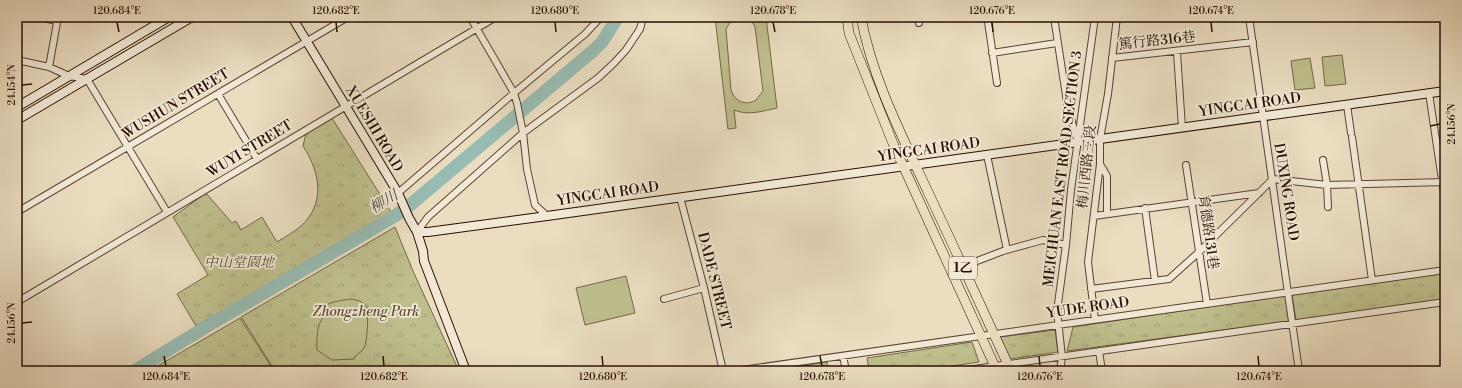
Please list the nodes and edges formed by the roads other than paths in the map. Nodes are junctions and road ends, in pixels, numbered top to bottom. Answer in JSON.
{"nodes":[{"id":1,"x":39,"y":17,"type":"edge"},
{"id":2,"x":169,"y":17,"type":"edge"},
{"id":3,"x":192,"y":17,"type":"edge"},
{"id":4,"x":292,"y":17,"type":"edge"},
{"id":5,"x":348,"y":17,"type":"edge"},
{"id":6,"x":470,"y":17,"type":"edge"},
{"id":7,"x":496,"y":17,"type":"edge"},
{"id":8,"x":601,"y":17,"type":"edge"},
{"id":9,"x":643,"y":17,"type":"edge"},
{"id":10,"x":847,"y":17,"type":"edge"},
{"id":11,"x":861,"y":17,"type":"edge"},
{"id":12,"x":1054,"y":17,"type":"edge"},
{"id":13,"x":1096,"y":17,"type":"edge"},
{"id":14,"x":1117,"y":17,"type":"edge"},
{"id":15,"x":1250,"y":17,"type":"edge"},
{"id":16,"x":57,"y":19,"type":"edge"},
{"id":17,"x":181,"y":20,"type":"edge"},
{"id":18,"x":988,"y":22,"type":"dead end"},
{"id":19,"x":477,"y":29,"type":"junction"},
{"id":20,"x":306,"y":42,"type":"junction"},
{"id":21,"x":1253,"y":42,"type":"junction"},
{"id":22,"x":1057,"y":43,"type":"junction"},
{"id":23,"x":1177,"y":52,"type":"junction"},
{"id":24,"x":992,"y":53,"type":"junction"},
{"id":25,"x":1112,"y":58,"type":"junction"},
{"id":26,"x":17,"y":60,"type":"edge"},
{"id":27,"x":49,"y":67,"type":"junction"},
{"id":28,"x":69,"y":76,"type":"junction"},
{"id":29,"x":87,"y":79,"type":"junction"},
{"id":30,"x":997,"y":83,"type":"dead end"},
{"id":31,"x":1445,"y":91,"type":"edge"},
{"id":32,"x":514,"y":93,"type":"junction"},
{"id":33,"x":1429,"y":93,"type":"junction"},
{"id":34,"x":218,"y":94,"type":"junction"},
{"id":35,"x":1347,"y":105,"type":"junction"},
{"id":36,"x":346,"y":106,"type":"junction"},
{"id":37,"x":17,"y":107,"type":"edge"},
{"id":38,"x":1263,"y":116,"type":"junction"},
{"id":39,"x":17,"y":120,"type":"edge"},
{"id":40,"x":1182,"y":128,"type":"junction"},
{"id":41,"x":523,"y":133,"type":"junction"},
{"id":42,"x":1100,"y":139,"type":"junction"},
{"id":43,"x":1078,"y":142,"type":"junction"},
{"id":44,"x":128,"y":147,"type":"junction"},
{"id":45,"x":987,"y":155,"type":"junction"},
{"id":46,"x":257,"y":159,"type":"junction"},
{"id":47,"x":1324,"y":160,"type":"dead end"},
{"id":48,"x":1100,"y":164,"type":"junction"},
{"id":49,"x":916,"y":165,"type":"junction"},
{"id":50,"x":1186,"y":165,"type":"dead end"},
{"id":51,"x":904,"y":167,"type":"junction"},
{"id":52,"x":1273,"y":179,"type":"junction"},
{"id":53,"x":1444,"y":182,"type":"edge"},
{"id":54,"x":1358,"y":185,"type":"junction"},
{"id":55,"x":1327,"y":186,"type":"junction"},
{"id":56,"x":398,"y":193,"type":"junction"},
{"id":57,"x":1259,"y":193,"type":"junction"},
{"id":58,"x":680,"y":198,"type":"junction"},
{"id":59,"x":1445,"y":200,"type":"edge"},
{"id":60,"x":1191,"y":202,"type":"junction"},
{"id":61,"x":1328,"y":207,"type":"dead end"},
{"id":62,"x":1144,"y":208,"type":"junction"},
{"id":63,"x":17,"y":212,"type":"edge"},
{"id":64,"x":167,"y":212,"type":"junction"},
{"id":65,"x":1106,"y":213,"type":"junction"},
{"id":66,"x":547,"y":216,"type":"junction"},
{"id":67,"x":1094,"y":216,"type":"junction"},
{"id":68,"x":417,"y":232,"type":"junction"},
{"id":69,"x":1066,"y":245,"type":"junction"},
{"id":70,"x":1007,"y":250,"type":"junction"},
{"id":71,"x":1199,"y":252,"type":"junction"},
{"id":72,"x":964,"y":270,"type":"junction"},
{"id":73,"x":1445,"y":270,"type":"edge"},
{"id":74,"x":1372,"y":280,"type":"junction"},
{"id":75,"x":1155,"y":281,"type":"junction"},
{"id":76,"x":704,"y":288,"type":"junction"},
{"id":77,"x":1091,"y":289,"type":"junction"},
{"id":78,"x":1289,"y":292,"type":"junction"},
{"id":79,"x":664,"y":299,"type":"dead end"},
{"id":80,"x":17,"y":302,"type":"edge"},
{"id":81,"x":1445,"y":302,"type":"edge"},
{"id":82,"x":1206,"y":304,"type":"junction"},
{"id":83,"x":1095,"y":320,"type":"junction"},
{"id":84,"x":1293,"y":324,"type":"junction"},
{"id":85,"x":1059,"y":325,"type":"junction"},
{"id":86,"x":994,"y":334,"type":"junction"},
{"id":87,"x":981,"y":336,"type":"junction"},
{"id":88,"x":1099,"y":351,"type":"junction"},
{"id":89,"x":843,"y":356,"type":"junction"},
{"id":90,"x":1062,"y":357,"type":"junction"},
{"id":91,"x":1009,"y":368,"type":"edge"},
{"id":92,"x":996,"y":369,"type":"edge"},
{"id":93,"x":466,"y":371,"type":"edge"},
{"id":94,"x":723,"y":371,"type":"edge"},
{"id":95,"x":735,"y":371,"type":"edge"},
{"id":96,"x":846,"y":371,"type":"edge"},
{"id":97,"x":960,"y":371,"type":"edge"},
{"id":98,"x":1060,"y":371,"type":"edge"},
{"id":99,"x":1102,"y":371,"type":"edge"},
{"id":100,"x":1299,"y":371,"type":"edge"}],
"edges":[{"from":1,"to":16,"type":"street"},
{"from":2,"to":28,"type":"main road"},
{"from":3,"to":17,"type":"main road"},
{"from":4,"to":20,"type":"main road","name":"XUESHI ROAD"},
{"from":5,"to":20,"type":"street","name":"WUSHUN STREET"},
{"from":6,"to":19,"type":"street"},
{"from":7,"to":19,"type":"street","name":"WUYI STREET"},
{"from":8,"to":32,"type":"street"},
{"from":9,"to":41,"type":"street"},
{"from":10,"to":51,"type":"main road","number":"1乙"},
{"from":11,"to":49,"type":"main road","number":"1乙"},
{"from":12,"to":22,"type":"street"},
{"from":13,"to":43,"type":"street","name":"MEICHUAN EAST ROAD SECTION 3"},
{"from":14,"to":25,"type":"street","name":"梅川西路三段"},
{"from":15,"to":21,"type":"street","name":"DUXING ROAD"},
{"from":16,"to":27,"type":"street"},
{"from":17,"to":29,"type":"main road"},
{"from":18,"to":24,"type":"street"},
{"from":19,"to":32,"type":"street"},
{"from":19,"to":36,"type":"street","name":"WUYI STREET"},
{"from":20,"to":34,"type":"street","name":"WUSHUN STREET"},
{"from":20,"to":36,"type":"main road","name":"XUESHI ROAD"},
{"from":21,"to":23,"type":"street","name":"篤行路316巷"},
{"from":21,"to":38,"type":"street","name":"DUXING ROAD"},
{"from":22,"to":24,"type":"street"},
{"from":22,"to":43,"type":"street"},
{"from":23,"to":25,"type":"street","name":"篤行路316巷"},
{"from":23,"to":40,"type":"street"},
{"from":24,"to":30,"type":"street"},
{"from":25,"to":42,"type":"street","name":"梅川西路三段"},
{"from":26,"to":27,"type":"street"},
{"from":27,"to":28,"type":"street"},
{"from":28,"to":29,"type":"street"},
{"from":28,"to":37,"type":"main road"},
{"from":29,"to":39,"type":"main road"},
{"from":29,"to":44,"type":"street"},
{"from":31,"to":33,"type":"main road","name":"YINGCAI ROAD"},
{"from":32,"to":41,"type":"street"},
{"from":32,"to":56,"type":"street"},
{"from":33,"to":35,"type":"main road","name":"YINGCAI ROAD"},
{"from":33,"to":53,"type":"street"},
{"from":34,"to":44,"type":"street","name":"WUSHUN STREET"},
{"from":34,"to":46,"type":"street"},
{"from":35,"to":38,"type":"main road","name":"YINGCAI ROAD"},
{"from":35,"to":54,"type":"street"},
{"from":36,"to":46,"type":"street","name":"WUYI STREET"},
{"from":36,"to":56,"type":"main road","name":"XUESHI ROAD"},
{"from":38,"to":40,"type":"main road","name":"YINGCAI ROAD"},
{"from":38,"to":52,"type":"street","name":"DUXING ROAD"},
{"from":40,"to":42,"type":"main road","name":"YINGCAI ROAD"},
{"from":41,"to":66,"type":"street"},
{"from":41,"to":68,"type":"street"},
{"from":42,"to":43,"type":"main road","name":"YINGCAI ROAD"},
{"from":42,"to":48,"type":"street","name":"梅川西路三段"},
{"from":43,"to":45,"type":"main road","name":"YINGCAI ROAD"},
{"from":43,"to":69,"type":"street","name":"MEICHUAN EAST ROAD SECTION 3"},
{"from":44,"to":63,"type":"street","name":"WUSHUN STREET"},
{"from":44,"to":64,"type":"street"},
{"from":45,"to":49,"type":"main road","name":"YINGCAI ROAD"},
{"from":45,"to":70,"type":"street"},
{"from":46,"to":64,"type":"street","name":"WUYI STREET"},
{"from":47,"to":55,"type":"street"},
{"from":48,"to":65,"type":"street"},
{"from":48,"to":67,"type":"street","name":"梅川西路三段"},
{"from":49,"to":51,"type":"main road","name":"YINGCAI ROAD"},
{"from":49,"to":72,"type":"main road","number":"1乙"},
{"from":50,"to":60,"type":"street","name":"育德路131巷"},
{"from":51,"to":58,"type":"main road","name":"YINGCAI ROAD"},
{"from":51,"to":87,"type":"main road","number":"1乙"},
{"from":52,"to":55,"type":"street"},
{"from":52,"to":57,"type":"street"},
{"from":52,"to":78,"type":"street","name":"DUXING ROAD"},
{"from":53,"to":54,"type":"street"},
{"from":53,"to":59,"type":"street"},
{"from":54,"to":55,"type":"street"},
{"from":54,"to":74,"type":"street"},
{"from":55,"to":61,"type":"street"},
{"from":56,"to":68,"type":"main road","name":"XUESHI ROAD"},
{"from":57,"to":60,"type":"street"},
{"from":57,"to":71,"type":"street"},
{"from":58,"to":66,"type":"main road","name":"YINGCAI ROAD"},
{"from":58,"to":76,"type":"street","name":"DADE STREET"},
{"from":60,"to":62,"type":"street"},
{"from":60,"to":71,"type":"street","name":"育德路131巷"},
{"from":62,"to":65,"type":"street"},
{"from":62,"to":75,"type":"street"},
{"from":64,"to":80,"type":"street","name":"WUYI STREET"},
{"from":65,"to":67,"type":"street"},
{"from":66,"to":68,"type":"main road","name":"YINGCAI ROAD"},
{"from":67,"to":77,"type":"street","name":"梅川西路三段"},
{"from":68,"to":93,"type":"main road","name":"XUESHI ROAD"},
{"from":69,"to":70,"type":"street"},
{"from":69,"to":85,"type":"street","name":"MEICHUAN EAST ROAD SECTION 3"},
{"from":70,"to":72,"type":"street"},
{"from":71,"to":75,"type":"street"},
{"from":71,"to":82,"type":"street","name":"育德路131巷"},
{"from":72,"to":86,"type":"main road","number":"1乙"},
{"from":73,"to":74,"type":"street","name":"YUDE ROAD"},
{"from":74,"to":78,"type":"street","name":"YUDE ROAD"},
{"from":75,"to":77,"type":"street"},
{"from":76,"to":79,"type":"street"},
{"from":76,"to":94,"type":"street","name":"DADE STREET"},
{"from":77,"to":83,"type":"street","name":"梅川西路三段"},
{"from":78,"to":82,"type":"street","name":"YUDE ROAD"},
{"from":78,"to":84,"type":"street","name":"DUXING ROAD"},
{"from":81,"to":84,"type":"street"},
{"from":82,"to":83,"type":"street","name":"YUDE ROAD"},
{"from":83,"to":85,"type":"street","name":"YUDE ROAD"},
{"from":84,"to":88,"type":"street"},
{"from":84,"to":100,"type":"street","name":"DUXING ROAD"},
{"from":85,"to":86,"type":"street","name":"YUDE ROAD"},
{"from":85,"to":90,"type":"street","name":"MEICHUAN EAST ROAD SECTION 3"},
{"from":86,"to":87,"type":"street","name":"YUDE ROAD"},
{"from":86,"to":91,"type":"main road","number":"1乙"},
{"from":87,"to":89,"type":"street","name":"YUDE ROAD"},
{"from":87,"to":92,"type":"main road","number":"1乙"},
{"from":88,"to":90,"type":"street"},
{"from":88,"to":99,"type":"street"},
{"from":89,"to":95,"type":"street","name":"YUDE ROAD"},
{"from":89,"to":96,"type":"street"},
{"from":90,"to":91,"type":"street"},
{"from":90,"to":98,"type":"street","name":"MEICHUAN EAST ROAD SECTION 3"},
{"from":91,"to":92,"type":"street"},
{"from":92,"to":97,"type":"street"}]}
